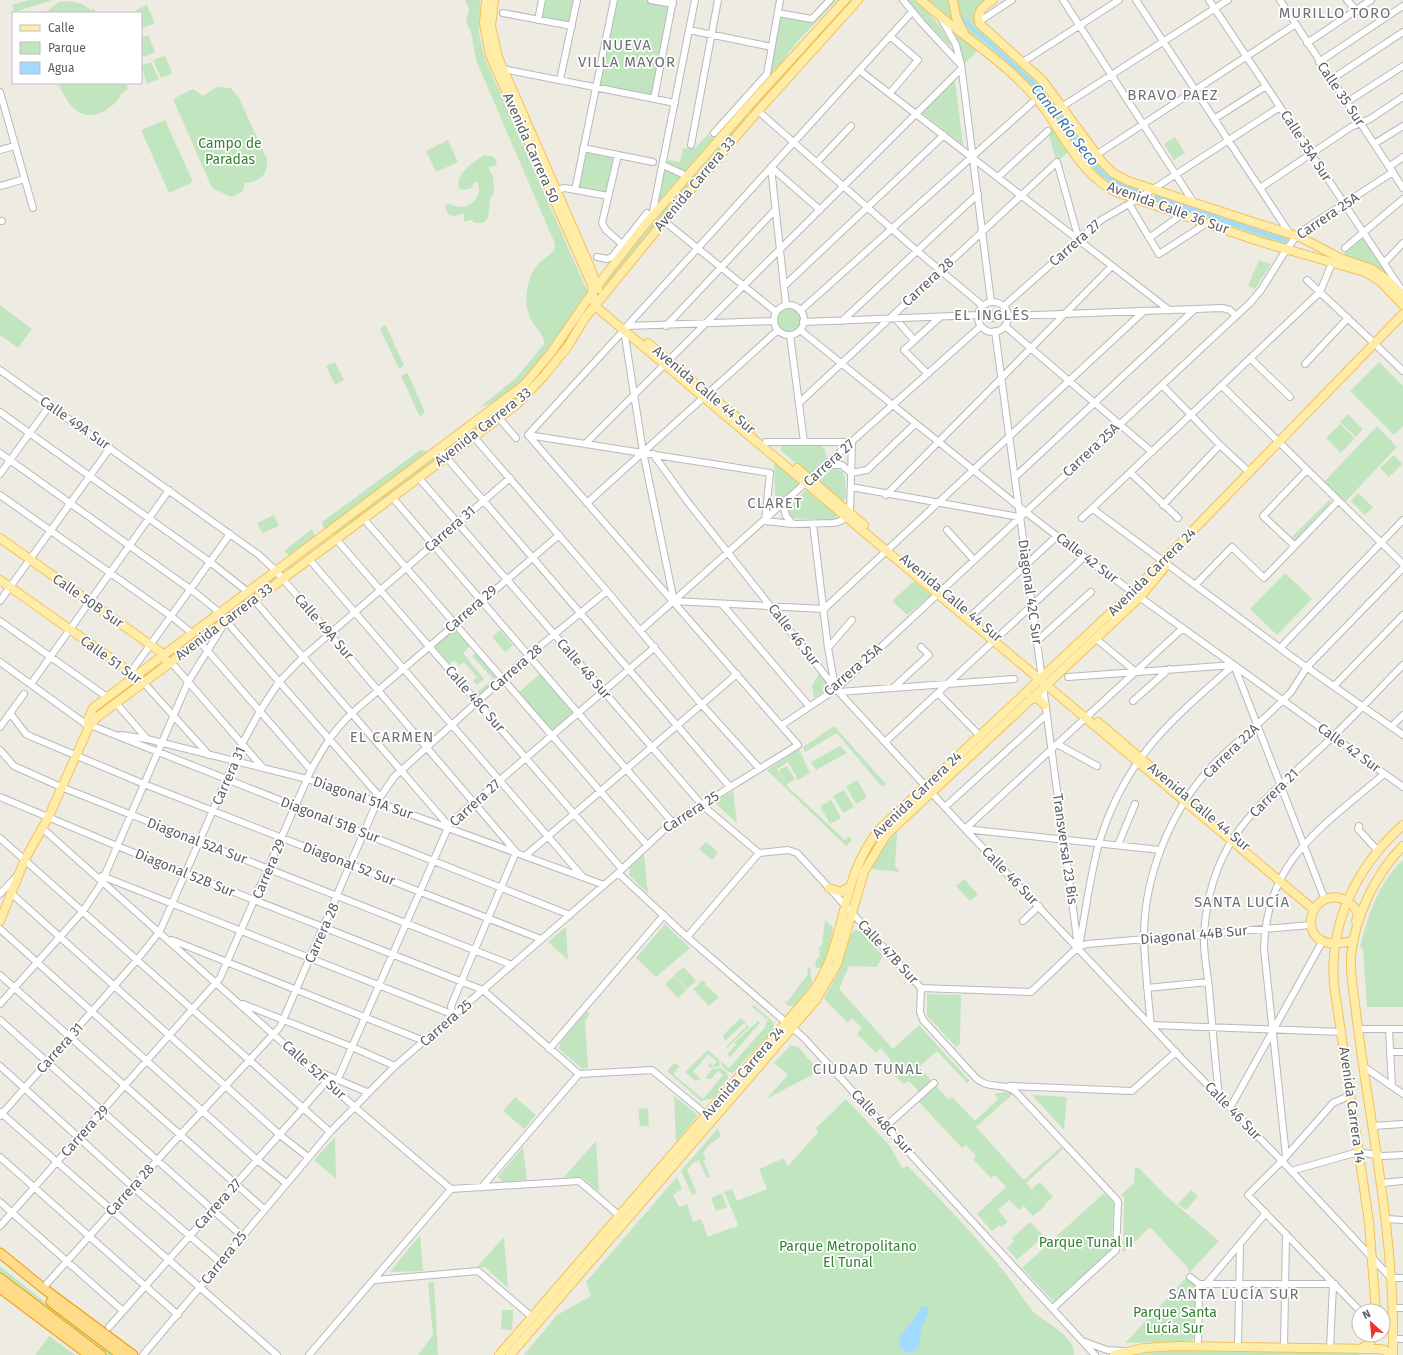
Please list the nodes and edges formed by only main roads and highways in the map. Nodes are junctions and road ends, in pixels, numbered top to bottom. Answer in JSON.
{"nodes":[{"id":1,"x":486,"y":0,"type":"edge"},
{"id":2,"x":494,"y":0,"type":"edge"},
{"id":3,"x":840,"y":0,"type":"edge"},
{"id":4,"x":845,"y":0,"type":"edge"},
{"id":5,"x":858,"y":0,"type":"edge"},
{"id":6,"x":921,"y":0,"type":"edge"},
{"id":7,"x":953,"y":0,"type":"edge"},
{"id":8,"x":993,"y":0,"type":"edge"},
{"id":9,"x":968,"y":38,"type":"junction"},
{"id":10,"x":780,"y":72,"type":"junction"},
{"id":11,"x":590,"y":267,"type":"junction"},
{"id":12,"x":612,"y":268,"type":"junction"},
{"id":13,"x":595,"y":289,"type":"junction"},
{"id":14,"x":1403,"y":295,"type":"edge"},
{"id":15,"x":596,"y":304,"type":"junction"},
{"id":16,"x":1403,"y":305,"type":"edge"},
{"id":17,"x":1403,"y":314,"type":"edge"},
{"id":18,"x":1403,"y":321,"type":"edge"},
{"id":19,"x":1376,"y":345,"type":"junction"},
{"id":20,"x":706,"y":395,"type":"junction"},
{"id":21,"x":1280,"y":444,"type":"junction"},
{"id":22,"x":808,"y":482,"type":"junction"},
{"id":23,"x":325,"y":536,"type":"junction"},
{"id":24,"x":0,"y":538,"type":"edge"},
{"id":25,"x":336,"y":539,"type":"junction"},
{"id":26,"x":1166,"y":562,"type":"junction"},
{"id":27,"x":0,"y":580,"type":"edge"},
{"id":28,"x":1136,"y":594,"type":"junction"},
{"id":29,"x":164,"y":655,"type":"junction"},
{"id":30,"x":161,"y":669,"type":"junction"},
{"id":31,"x":133,"y":674,"type":"junction"},
{"id":32,"x":1043,"y":680,"type":"junction"},
{"id":33,"x":144,"y":682,"type":"junction"},
{"id":34,"x":1031,"y":698,"type":"junction"},
{"id":35,"x":1045,"y":705,"type":"road end"},
{"id":36,"x":89,"y":727,"type":"junction"},
{"id":37,"x":928,"y":788,"type":"junction"},
{"id":38,"x":1403,"y":825,"type":"edge"},
{"id":39,"x":1403,"y":846,"type":"edge"},
{"id":40,"x":1356,"y":884,"type":"junction"},
{"id":41,"x":850,"y":886,"type":"junction"},
{"id":42,"x":829,"y":888,"type":"road end"},
{"id":43,"x":1334,"y":898,"type":"junction"},
{"id":44,"x":1347,"y":901,"type":"junction"},
{"id":45,"x":1315,"y":907,"type":"junction"},
{"id":46,"x":0,"y":921,"type":"edge"},
{"id":47,"x":1352,"y":941,"type":"junction"},
{"id":48,"x":1323,"y":942,"type":"junction"},
{"id":49,"x":1335,"y":944,"type":"junction"},
{"id":50,"x":1333,"y":963,"type":"junction"},
{"id":51,"x":790,"y":1026,"type":"junction"},
{"id":52,"x":710,"y":1118,"type":"junction"},
{"id":53,"x":0,"y":1253,"type":"edge"},
{"id":54,"x":0,"y":1261,"type":"edge"},
{"id":55,"x":0,"y":1278,"type":"edge"},
{"id":56,"x":0,"y":1288,"type":"edge"},
{"id":57,"x":1376,"y":1303,"type":"edge"},
{"id":58,"x":42,"y":1320,"type":"junction"},
{"id":59,"x":79,"y":1324,"type":"junction"},
{"id":60,"x":97,"y":1328,"type":"junction"},
{"id":61,"x":69,"y":1331,"type":"junction"},
{"id":62,"x":1369,"y":1343,"type":"edge"},
{"id":63,"x":1360,"y":1349,"type":"junction"},
{"id":64,"x":1377,"y":1352,"type":"edge"},
{"id":65,"x":89,"y":1355,"type":"edge"},
{"id":66,"x":101,"y":1355,"type":"edge"},
{"id":67,"x":121,"y":1355,"type":"edge"},
{"id":68,"x":133,"y":1355,"type":"edge"},
{"id":69,"x":499,"y":1355,"type":"edge"},
{"id":70,"x":510,"y":1355,"type":"edge"},
{"id":71,"x":1114,"y":1355,"type":"edge"},
{"id":72,"x":1390,"y":1355,"type":"edge"},
{"id":73,"x":1393,"y":1355,"type":"edge"}],
"edges":[{"from":1,"to":13,"type":"main road","name":"Avenida Carrera 50"},
{"from":2,"to":11,"type":"main road","name":"Avenida Carrera 50"},
{"from":3,"to":10,"type":"main road"},
{"from":4,"to":10,"type":"main road","name":"Avenida Carrera 33"},
{"from":5,"to":15,"type":"main road","name":"Avenida Carrera 33"},
{"from":6,"to":9,"type":"main road","name":"Avenida Calle 36 Sur"},
{"from":7,"to":9,"type":"main road"},
{"from":8,"to":14,"type":"main road","name":"Avenida Calle 36 Sur"},
{"from":9,"to":16,"type":"main road","name":"Avenida Calle 36 Sur"},
{"from":10,"to":12,"type":"main road","name":"Avenida Carrera 33"},
{"from":11,"to":12,"type":"main road"},
{"from":11,"to":13,"type":"main road","name":"Avenida Carrera 50"},
{"from":12,"to":13,"type":"main road","name":"Avenida Carrera 33"},
{"from":13,"to":15,"type":"main road"},
{"from":13,"to":23,"type":"main road","name":"Avenida Carrera 33"},
{"from":15,"to":20,"type":"main road","name":"Avenida Calle 44 Sur"},
{"from":15,"to":25,"type":"main road","name":"Avenida Carrera 33"},
{"from":17,"to":19,"type":"main road","name":"Avenida Carrera 24"},
{"from":18,"to":19,"type":"main road","name":"Avenida Carrera 24"},
{"from":19,"to":21,"type":"main road","name":"Avenida Carrera 24"},
{"from":20,"to":22,"type":"main road","name":"Avenida Calle 44 Sur"},
{"from":20,"to":22,"type":"main road","name":"Avenida Calle 44 Sur"},
{"from":21,"to":26,"type":"main road","name":"Avenida Carrera 24"},
{"from":21,"to":26,"type":"main road","name":"Avenida Carrera 24"},
{"from":22,"to":32,"type":"main road","name":"Avenida Calle 44 Sur"},
{"from":23,"to":25,"type":"main road"},
{"from":23,"to":29,"type":"main road","name":"Avenida Carrera 33"},
{"from":24,"to":29,"type":"main road","name":"Calle 50B Sur"},
{"from":25,"to":30,"type":"main road","name":"Avenida Carrera 33"},
{"from":26,"to":28,"type":"main road","name":"Avenida Carrera 24"},
{"from":27,"to":31,"type":"main road","name":"Calle 51 Sur"},
{"from":28,"to":32,"type":"main road","name":"Avenida Carrera 24"},
{"from":28,"to":32,"type":"main road","name":"Avenida Carrera 24"},
{"from":29,"to":30,"type":"main road"},
{"from":29,"to":31,"type":"main road","name":"Avenida Carrera 33"},
{"from":30,"to":33,"type":"main road","name":"Avenida Carrera 33"},
{"from":31,"to":33,"type":"main road","name":"Calle 51 Sur"},
{"from":31,"to":36,"type":"main road","name":"Avenida Carrera 33"},
{"from":32,"to":34,"type":"main road","name":"Avenida Carrera 24"},
{"from":32,"to":37,"type":"main road","name":"Avenida Carrera 24"},
{"from":32,"to":45,"type":"main road","name":"Avenida Calle 44 Sur"},
{"from":33,"to":36,"type":"main road","name":"Avenida Carrera 33"},
{"from":34,"to":35,"type":"main road"},
{"from":34,"to":37,"type":"main road","name":"Avenida Carrera 24"},
{"from":36,"to":46,"type":"main road","name":"Avenida Carrera 33"},
{"from":37,"to":41,"type":"main road","name":"Avenida Carrera 24"},
{"from":37,"to":51,"type":"main road","name":"Avenida Carrera 24"},
{"from":38,"to":40,"type":"main road","name":"Avenida Carrera 14"},
{"from":39,"to":47,"type":"main road","name":"Avenida Carrera 14"},
{"from":40,"to":43,"type":"main road"},
{"from":40,"to":44,"type":"main road","name":"Avenida Carrera 14"},
{"from":41,"to":42,"type":"main road"},
{"from":41,"to":51,"type":"main road","name":"Avenida Carrera 24"},
{"from":43,"to":44,"type":"main road"},
{"from":43,"to":45,"type":"main road"},
{"from":44,"to":47,"type":"main road","name":"Avenida Carrera 14"},
{"from":44,"to":49,"type":"main road","name":"Avenida Carrera 14"},
{"from":45,"to":48,"type":"main road"},
{"from":47,"to":49,"type":"main road"},
{"from":47,"to":73,"type":"main road","name":"Avenida Carrera 14"},
{"from":48,"to":49,"type":"main road"},
{"from":48,"to":50,"type":"main road"},
{"from":49,"to":50,"type":"main road","name":"Avenida Carrera 14"},
{"from":50,"to":57,"type":"main road","name":"Avenida Carrera 14"},
{"from":51,"to":52,"type":"main road","name":"Avenida Carrera 24"},
{"from":52,"to":69,"type":"main road","name":"Avenida Carrera 24"},
{"from":52,"to":70,"type":"main road","name":"Avenida Carrera 24"},
{"from":53,"to":60,"type":"highway"},
{"from":54,"to":59,"type":"highway"},
{"from":55,"to":61,"type":"highway"},
{"from":56,"to":58,"type":"highway"},
{"from":58,"to":61,"type":"highway"},
{"from":58,"to":65,"type":"highway"},
{"from":59,"to":60,"type":"highway"},
{"from":59,"to":67,"type":"highway"},
{"from":60,"to":68,"type":"highway"},
{"from":61,"to":66,"type":"highway"},
{"from":62,"to":63,"type":"main road"},
{"from":63,"to":64,"type":"main road"},
{"from":63,"to":71,"type":"main road"},
{"from":64,"to":72,"type":"main road"}]}
